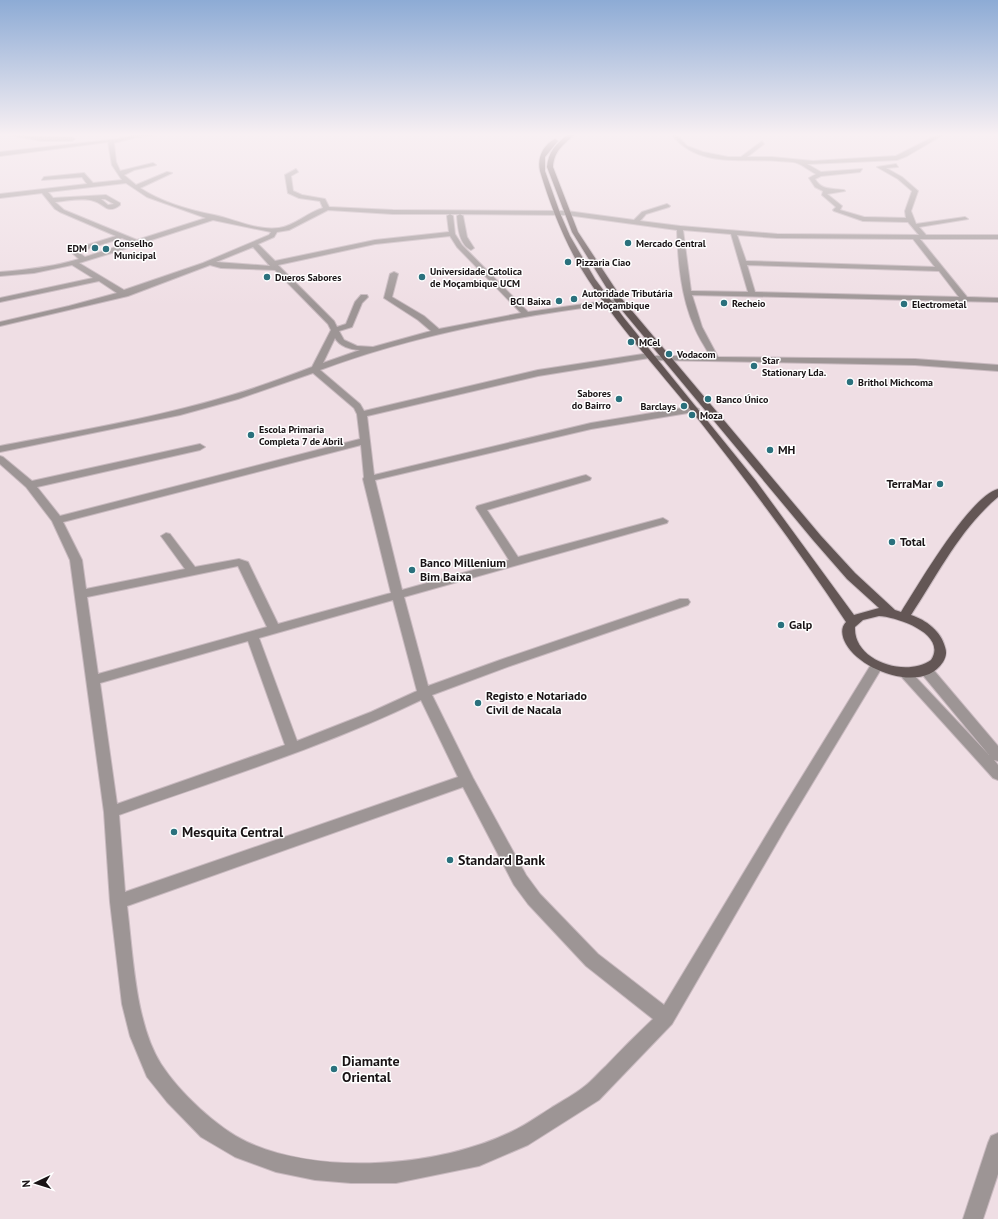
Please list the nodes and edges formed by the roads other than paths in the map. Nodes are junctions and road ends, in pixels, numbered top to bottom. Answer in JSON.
{"nodes":[{"id":1,"x":36,"y":192,"type":"edge"},
{"id":2,"x":45,"y":192,"type":"edge"},
{"id":3,"x":145,"y":192,"type":"edge"},
{"id":4,"x":290,"y":192,"type":"edge"},
{"id":5,"x":552,"y":192,"type":"edge"},
{"id":6,"x":557,"y":192,"type":"edge"},
{"id":7,"x":826,"y":192,"type":"edge"},
{"id":8,"x":915,"y":192,"type":"edge"},
{"id":9,"x":0,"y":196,"type":"edge"},
{"id":10,"x":86,"y":198,"type":"dead end"},
{"id":11,"x":51,"y":200,"type":"junction"},
{"id":12,"x":667,"y":206,"type":"dead end"},
{"id":13,"x":327,"y":208,"type":"junction"},
{"id":14,"x":317,"y":212,"type":"junction"},
{"id":15,"x":563,"y":215,"type":"junction"},
{"id":16,"x":450,"y":216,"type":"junction"},
{"id":17,"x":460,"y":216,"type":"junction"},
{"id":18,"x":214,"y":217,"type":"junction"},
{"id":19,"x":965,"y":218,"type":"dead end"},
{"id":20,"x":909,"y":220,"type":"junction"},
{"id":21,"x":635,"y":222,"type":"junction"},
{"id":22,"x":914,"y":226,"type":"junction"},
{"id":23,"x":680,"y":228,"type":"junction"},
{"id":24,"x":275,"y":230,"type":"junction"},
{"id":25,"x":452,"y":234,"type":"junction"},
{"id":26,"x":734,"y":234,"type":"junction"},
{"id":27,"x":122,"y":236,"type":"junction"},
{"id":28,"x":915,"y":237,"type":"junction"},
{"id":29,"x":925,"y":237,"type":"junction"},
{"id":30,"x":998,"y":237,"type":"edge"},
{"id":31,"x":139,"y":243,"type":"junction"},
{"id":32,"x":254,"y":244,"type":"junction"},
{"id":33,"x":84,"y":260,"type":"junction"},
{"id":34,"x":742,"y":263,"type":"junction"},
{"id":35,"x":73,"y":264,"type":"junction"},
{"id":36,"x":214,"y":264,"type":"junction"},
{"id":37,"x":274,"y":266,"type":"junction"},
{"id":38,"x":942,"y":269,"type":"junction"},
{"id":39,"x":0,"y":274,"type":"edge"},
{"id":40,"x":394,"y":274,"type":"dead end"},
{"id":41,"x":100,"y":279,"type":"junction"},
{"id":42,"x":79,"y":288,"type":"dead end"},
{"id":43,"x":688,"y":293,"type":"junction"},
{"id":44,"x":125,"y":294,"type":"junction"},
{"id":45,"x":752,"y":294,"type":"junction"},
{"id":46,"x":364,"y":297,"type":"dead end"},
{"id":47,"x":965,"y":299,"type":"junction"},
{"id":48,"x":0,"y":300,"type":"edge"},
{"id":49,"x":998,"y":300,"type":"edge"},
{"id":50,"x":619,"y":301,"type":"junction"},
{"id":51,"x":525,"y":302,"type":"dead end"},
{"id":52,"x":0,"y":303,"type":"edge"},
{"id":53,"x":608,"y":303,"type":"junction"},
{"id":54,"x":531,"y":311,"type":"junction"},
{"id":55,"x":0,"y":324,"type":"edge"},
{"id":56,"x":0,"y":328,"type":"edge"},
{"id":57,"x":335,"y":330,"type":"junction"},
{"id":58,"x":436,"y":331,"type":"junction"},
{"id":59,"x":375,"y":348,"type":"junction"},
{"id":60,"x":652,"y":356,"type":"junction"},
{"id":61,"x":666,"y":357,"type":"junction"},
{"id":62,"x":715,"y":358,"type":"junction"},
{"id":63,"x":998,"y":368,"type":"edge"},
{"id":64,"x":316,"y":370,"type":"junction"},
{"id":65,"x":694,"y":409,"type":"junction"},
{"id":66,"x":362,"y":414,"type":"junction"},
{"id":67,"x":365,"y":441,"type":"junction"},
{"id":68,"x":200,"y":447,"type":"dead end"},
{"id":69,"x":0,"y":449,"type":"edge"},
{"id":70,"x":0,"y":459,"type":"edge"},
{"id":71,"x":586,"y":478,"type":"dead end"},
{"id":72,"x":368,"y":479,"type":"junction"},
{"id":73,"x":767,"y":481,"type":"junction"},
{"id":74,"x":752,"y":482,"type":"junction"},
{"id":75,"x":30,"y":485,"type":"junction"},
{"id":76,"x":998,"y":492,"type":"edge"},
{"id":77,"x":57,"y":520,"type":"junction"},
{"id":78,"x":664,"y":521,"type":"dead end"},
{"id":79,"x":166,"y":536,"type":"dead end"},
{"id":80,"x":515,"y":561,"type":"junction"},
{"id":81,"x":192,"y":571,"type":"junction"},
{"id":82,"x":82,"y":594,"type":"junction"},
{"id":83,"x":396,"y":594,"type":"junction"},
{"id":84,"x":684,"y":602,"type":"dead end"},
{"id":85,"x":891,"y":613,"type":"junction"},
{"id":86,"x":904,"y":616,"type":"junction"},
{"id":87,"x":852,"y":621,"type":"junction"},
{"id":88,"x":274,"y":629,"type":"junction"},
{"id":89,"x":252,"y":636,"type":"junction"},
{"id":90,"x":877,"y":666,"type":"junction"},
{"id":91,"x":926,"y":670,"type":"junction"},
{"id":92,"x":904,"y":673,"type":"junction"},
{"id":93,"x":93,"y":680,"type":"junction"},
{"id":94,"x":424,"y":693,"type":"junction"},
{"id":95,"x":293,"y":748,"type":"junction"},
{"id":96,"x":998,"y":756,"type":"edge"},
{"id":97,"x":998,"y":774,"type":"edge"},
{"id":98,"x":467,"y":780,"type":"junction"},
{"id":99,"x":111,"y":812,"type":"junction"},
{"id":100,"x":118,"y":902,"type":"junction"},
{"id":101,"x":666,"y":1018,"type":"junction"},
{"id":102,"x":998,"y":1143,"type":"edge"},
{"id":103,"x":973,"y":1219,"type":"edge"}],
"edges":[{"from":1,"to":9,"type":"street"},
{"from":2,"to":11,"type":"street"},
{"from":3,"to":18,"type":"street"},
{"from":4,"to":13,"type":"street"},
{"from":5,"to":15,"type":"main road"},
{"from":6,"to":15,"type":"main road"},
{"from":7,"to":20,"type":"street"},
{"from":8,"to":20,"type":"street"},
{"from":10,"to":11,"type":"street"},
{"from":11,"to":27,"type":"street"},
{"from":12,"to":21,"type":"street"},
{"from":13,"to":14,"type":"street"},
{"from":13,"to":15,"type":"street"},
{"from":14,"to":16,"type":"street"},
{"from":14,"to":24,"type":"street"},
{"from":15,"to":17,"type":"street"},
{"from":15,"to":21,"type":"street"},
{"from":15,"to":50,"type":"main road"},
{"from":15,"to":53,"type":"main road"},
{"from":16,"to":17,"type":"street"},
{"from":16,"to":25,"type":"street"},
{"from":17,"to":51,"type":"street"},
{"from":18,"to":24,"type":"street"},
{"from":18,"to":31,"type":"street"},
{"from":19,"to":22,"type":"street"},
{"from":20,"to":22,"type":"street"},
{"from":21,"to":23,"type":"street"},
{"from":22,"to":29,"type":"street"},
{"from":23,"to":26,"type":"street"},
{"from":23,"to":43,"type":"street"},
{"from":24,"to":32,"type":"street"},
{"from":25,"to":37,"type":"street"},
{"from":25,"to":54,"type":"street"},
{"from":26,"to":28,"type":"street"},
{"from":26,"to":34,"type":"street"},
{"from":27,"to":31,"type":"street"},
{"from":27,"to":33,"type":"street"},
{"from":28,"to":29,"type":"street"},
{"from":28,"to":38,"type":"street"},
{"from":29,"to":30,"type":"street"},
{"from":31,"to":33,"type":"street"},
{"from":32,"to":36,"type":"street"},
{"from":32,"to":37,"type":"street"},
{"from":33,"to":35,"type":"street"},
{"from":34,"to":38,"type":"street"},
{"from":34,"to":45,"type":"street"},
{"from":35,"to":39,"type":"street"},
{"from":35,"to":41,"type":"street"},
{"from":36,"to":37,"type":"street"},
{"from":36,"to":44,"type":"street"},
{"from":36,"to":56,"type":"street"},
{"from":37,"to":57,"type":"street"},
{"from":38,"to":47,"type":"street"},
{"from":40,"to":58,"type":"street"},
{"from":41,"to":44,"type":"street"},
{"from":41,"to":48,"type":"street"},
{"from":42,"to":52,"type":"street"},
{"from":43,"to":45,"type":"street"},
{"from":43,"to":62,"type":"street"},
{"from":44,"to":55,"type":"street"},
{"from":45,"to":47,"type":"street"},
{"from":46,"to":57,"type":"street"},
{"from":47,"to":49,"type":"street"},
{"from":50,"to":53,"type":"street"},
{"from":50,"to":61,"type":"main road"},
{"from":53,"to":54,"type":"street"},
{"from":53,"to":60,"type":"main road"},
{"from":54,"to":58,"type":"street"},
{"from":57,"to":59,"type":"street"},
{"from":57,"to":64,"type":"street"},
{"from":58,"to":59,"type":"street"},
{"from":59,"to":64,"type":"street"},
{"from":60,"to":61,"type":"street"},
{"from":60,"to":65,"type":"main road"},
{"from":60,"to":66,"type":"street"},
{"from":61,"to":62,"type":"street"},
{"from":61,"to":73,"type":"main road"},
{"from":62,"to":63,"type":"street"},
{"from":64,"to":66,"type":"street"},
{"from":64,"to":69,"type":"street"},
{"from":65,"to":72,"type":"street"},
{"from":65,"to":74,"type":"main road"},
{"from":66,"to":67,"type":"street"},
{"from":67,"to":72,"type":"street"},
{"from":67,"to":77,"type":"street"},
{"from":68,"to":75,"type":"street"},
{"from":70,"to":75,"type":"street"},
{"from":71,"to":80,"type":"street"},
{"from":72,"to":83,"type":"street"},
{"from":73,"to":74,"type":"main road"},
{"from":73,"to":85,"type":"main road"},
{"from":74,"to":87,"type":"main road"},
{"from":75,"to":77,"type":"street"},
{"from":76,"to":86,"type":"main road"},
{"from":77,"to":82,"type":"street"},
{"from":78,"to":80,"type":"street"},
{"from":79,"to":81,"type":"street"},
{"from":80,"to":83,"type":"street"},
{"from":81,"to":82,"type":"street"},
{"from":81,"to":88,"type":"street"},
{"from":82,"to":93,"type":"street"},
{"from":83,"to":88,"type":"street"},
{"from":83,"to":94,"type":"street"},
{"from":84,"to":94,"type":"street"},
{"from":85,"to":86,"type":"main road"},
{"from":85,"to":87,"type":"main road"},
{"from":86,"to":91,"type":"main road"},
{"from":87,"to":90,"type":"main road"},
{"from":88,"to":89,"type":"street"},
{"from":89,"to":93,"type":"street"},
{"from":89,"to":95,"type":"street"},
{"from":90,"to":92,"type":"main road"},
{"from":90,"to":101,"type":"street"},
{"from":91,"to":92,"type":"main road"},
{"from":91,"to":96,"type":"street"},
{"from":92,"to":97,"type":"street"},
{"from":93,"to":99,"type":"street"},
{"from":94,"to":95,"type":"street"},
{"from":94,"to":98,"type":"street"},
{"from":95,"to":99,"type":"street"},
{"from":98,"to":100,"type":"street"},
{"from":98,"to":101,"type":"street"},
{"from":99,"to":100,"type":"street"},
{"from":100,"to":101,"type":"street"},
{"from":102,"to":103,"type":"street"}]}
